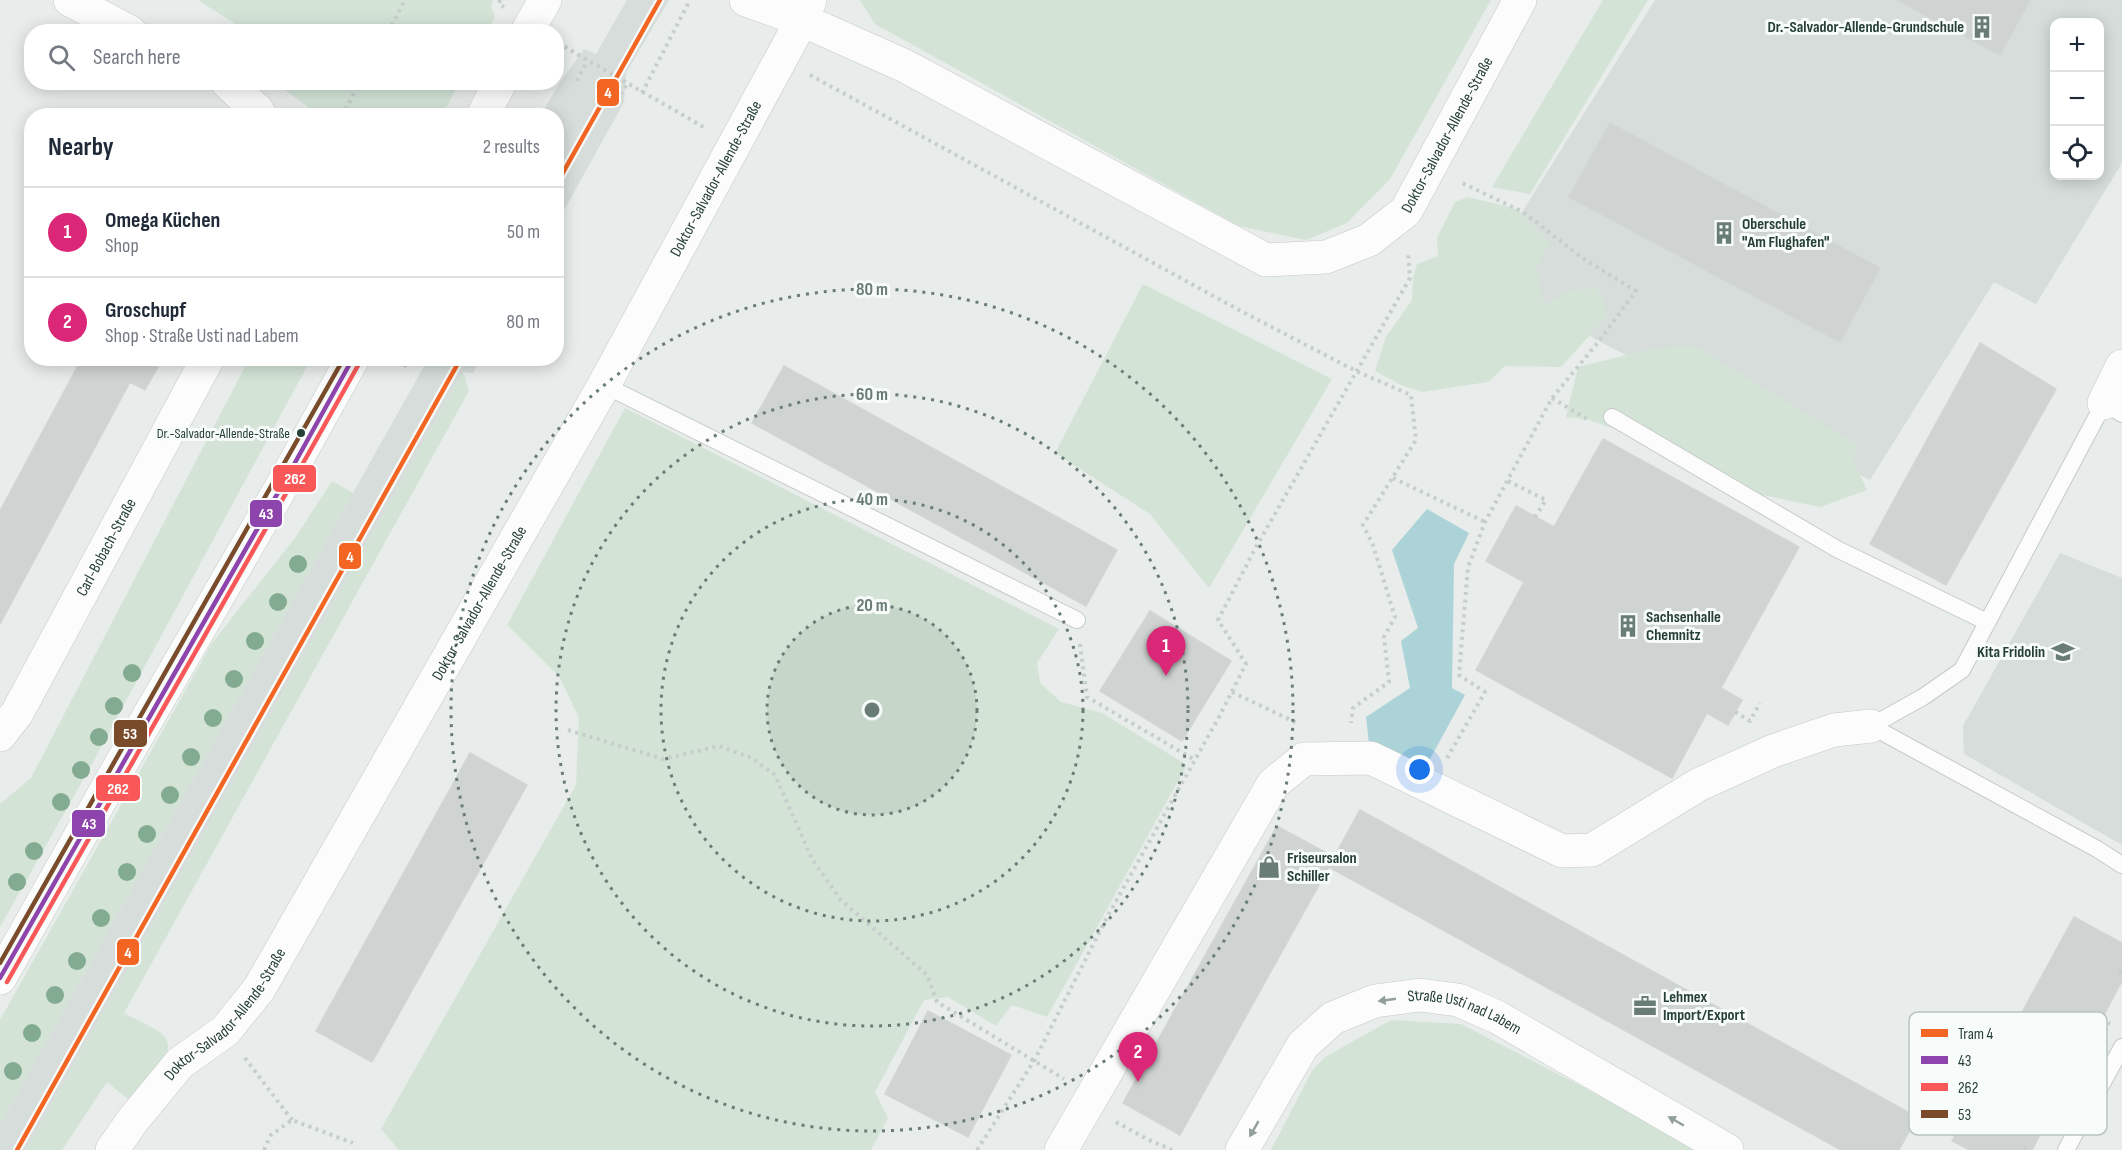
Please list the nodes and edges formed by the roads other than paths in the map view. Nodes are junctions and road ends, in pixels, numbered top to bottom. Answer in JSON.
{"nodes":[{"id":1,"x":70,"y":0,"type":"edge"},
{"id":2,"x":545,"y":0,"type":"edge"},
{"id":3,"x":746,"y":0,"type":"edge"},
{"id":4,"x":1520,"y":0,"type":"edge"},
{"id":5,"x":806,"y":10,"type":"edge"},
{"id":6,"x":115,"y":24,"type":"edge"},
{"id":7,"x":532,"y":24,"type":"edge"},
{"id":8,"x":235,"y":90,"type":"edge"},
{"id":9,"x":496,"y":90,"type":"edge"},
{"id":10,"x":255,"y":108,"type":"edge"},
{"id":11,"x":487,"y":108,"type":"edge"},
{"id":12,"x":204,"y":366,"type":"edge"},
{"id":13,"x":348,"y":366,"type":"edge"},
{"id":14,"x":2122,"y":366,"type":"edge"},
{"id":15,"x":604,"y":385,"type":"junction"},
{"id":16,"x":2113,"y":408,"type":"edge"},
{"id":17,"x":1612,"y":417,"type":"road end"},
{"id":18,"x":1077,"y":620,"type":"road end"},
{"id":19,"x":1987,"y":622,"type":"junction"},
{"id":20,"x":1871,"y":726,"type":"junction"},
{"id":21,"x":0,"y":735,"type":"edge"},
{"id":22,"x":2122,"y":865,"type":"edge"},
{"id":23,"x":0,"y":978,"type":"edge"},
{"id":24,"x":2122,"y":1047,"type":"edge"},
{"id":25,"x":2107,"y":1075,"type":"edge"},
{"id":26,"x":2074,"y":1135,"type":"edge"},
{"id":27,"x":112,"y":1150,"type":"edge"},
{"id":28,"x":1061,"y":1150,"type":"edge"},
{"id":29,"x":1242,"y":1150,"type":"edge"},
{"id":30,"x":1727,"y":1150,"type":"edge"},
{"id":31,"x":2066,"y":1150,"type":"edge"}],
"edges":[{"from":1,"to":6,"type":"street"},
{"from":2,"to":7,"type":"street"},
{"from":3,"to":5,"type":"street","name":"Doktor-Salvador-Allende-Straße"},
{"from":4,"to":5,"type":"street","name":"Doktor-Salvador-Allende-Straße"},
{"from":5,"to":15,"type":"street","name":"Doktor-Salvador-Allende-Straße"},
{"from":8,"to":10,"type":"street"},
{"from":9,"to":11,"type":"street"},
{"from":12,"to":21,"type":"street","name":"Carl-Bobach-Straße"},
{"from":13,"to":23,"type":"street"},
{"from":14,"to":16,"type":"street"},
{"from":15,"to":18,"type":"lane"},
{"from":15,"to":27,"type":"street","name":"Doktor-Salvador-Allende-Straße"},
{"from":16,"to":19,"type":"lane"},
{"from":17,"to":19,"type":"lane"},
{"from":19,"to":20,"type":"lane"},
{"from":20,"to":22,"type":"lane"},
{"from":20,"to":28,"type":"street"},
{"from":24,"to":25,"type":"lane"},
{"from":26,"to":31,"type":"lane"},
{"from":30,"to":29,"type":"street","name":"Straße Usti nad Labem","one_way":true}]}
